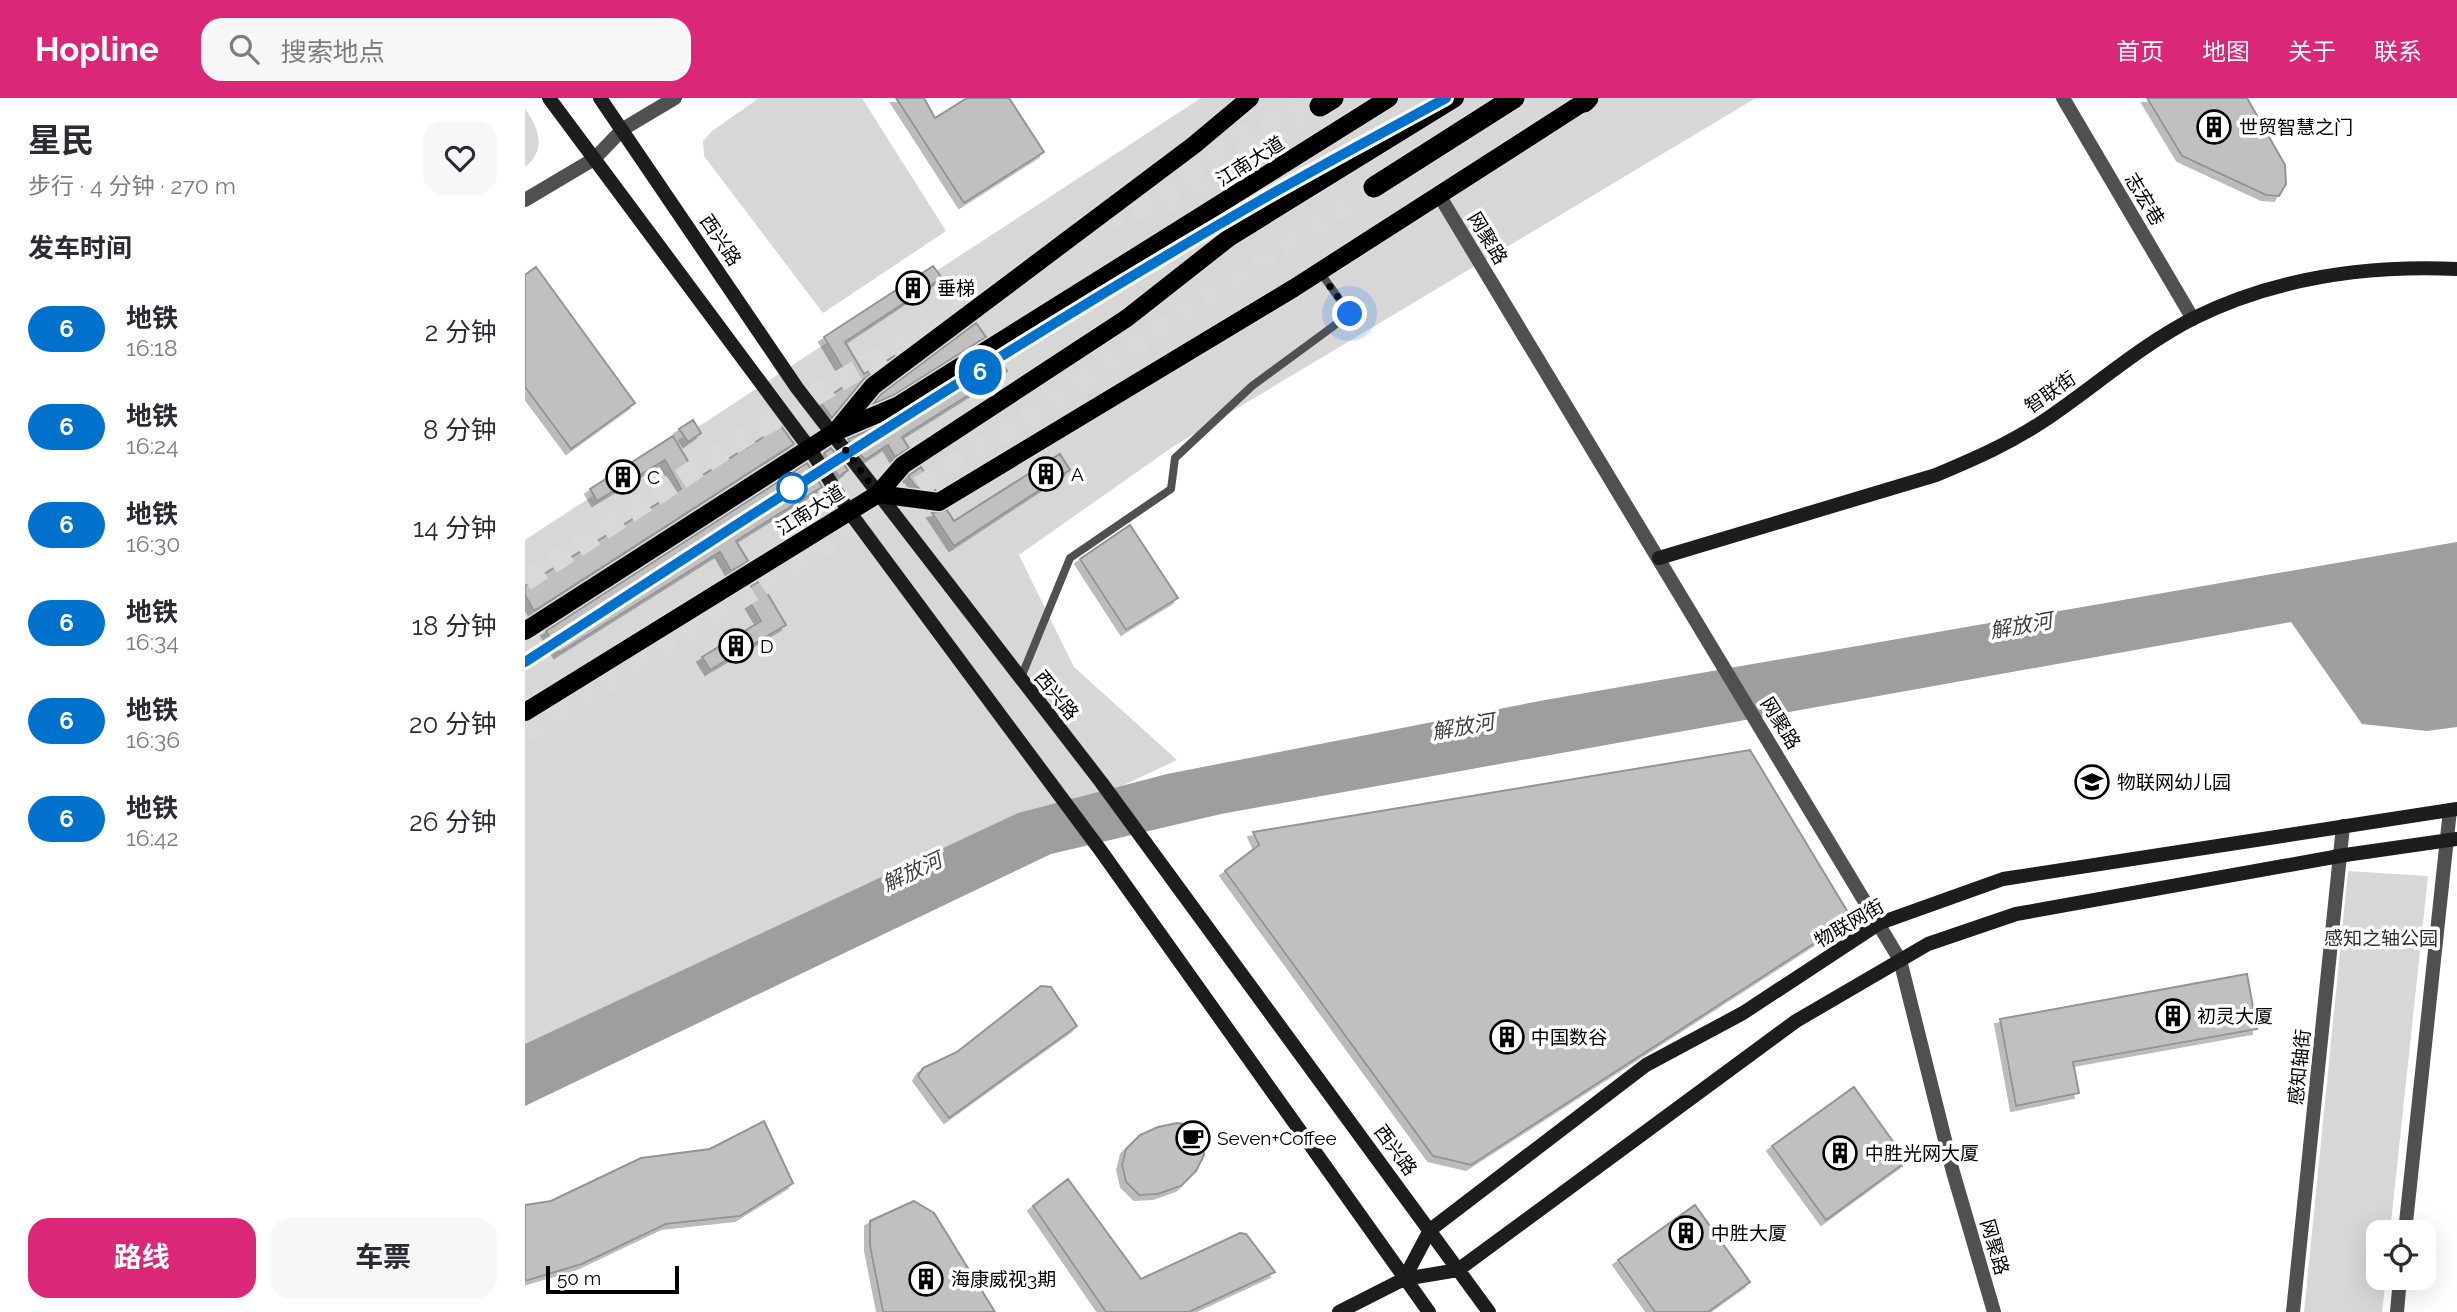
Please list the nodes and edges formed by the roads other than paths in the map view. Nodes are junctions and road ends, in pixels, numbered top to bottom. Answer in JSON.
{"nodes":[{"id":1,"x":549,"y":98,"type":"edge"},
{"id":2,"x":600,"y":98,"type":"edge"},
{"id":3,"x":675,"y":98,"type":"edge"},
{"id":4,"x":1250,"y":98,"type":"edge"},
{"id":5,"x":1389,"y":98,"type":"edge"},
{"id":6,"x":1455,"y":98,"type":"edge"},
{"id":7,"x":1514,"y":98,"type":"edge"},
{"id":8,"x":2063,"y":98,"type":"edge"},
{"id":9,"x":1589,"y":99,"type":"edge"},
{"id":10,"x":623,"y":129,"type":"junction"},
{"id":11,"x":594,"y":159,"type":"junction"},
{"id":12,"x":1374,"y":187,"type":"tunnel mouth"},
{"id":13,"x":1439,"y":195,"type":"junction"},
{"id":14,"x":525,"y":200,"type":"edge"},
{"id":15,"x":2457,"y":269,"type":"edge"},
{"id":16,"x":1319,"y":271,"type":"junction"},
{"id":17,"x":2193,"y":319,"type":"junction"},
{"id":18,"x":833,"y":433,"type":"junction"},
{"id":19,"x":810,"y":449,"type":"junction"},
{"id":20,"x":878,"y":494,"type":"junction"},
{"id":21,"x":848,"y":510,"type":"junction"},
{"id":22,"x":1659,"y":558,"type":"junction"},
{"id":23,"x":525,"y":631,"type":"edge"},
{"id":24,"x":1020,"y":680,"type":"junction"},
{"id":25,"x":525,"y":712,"type":"edge"},
{"id":26,"x":2454,"y":809,"type":"edge"},
{"id":27,"x":2343,"y":826,"type":"junction"},
{"id":28,"x":2452,"y":840,"type":"edge"},
{"id":29,"x":2340,"y":856,"type":"junction"},
{"id":30,"x":1880,"y":923,"type":"junction"},
{"id":31,"x":1900,"y":960,"type":"junction"},
{"id":32,"x":2406,"y":1220,"type":"edge"},
{"id":33,"x":1430,"y":1230,"type":"junction"},
{"id":34,"x":1458,"y":1270,"type":"junction"},
{"id":35,"x":1404,"y":1279,"type":"junction"},
{"id":36,"x":2399,"y":1290,"type":"edge"},
{"id":37,"x":1339,"y":1312,"type":"edge"},
{"id":38,"x":1429,"y":1312,"type":"edge"},
{"id":39,"x":1489,"y":1312,"type":"edge"},
{"id":40,"x":1994,"y":1312,"type":"edge"},
{"id":41,"x":2294,"y":1312,"type":"edge"},
{"id":42,"x":2397,"y":1312,"type":"edge"}],
"edges":[{"from":1,"to":11,"type":"street"},
{"from":2,"to":10,"type":"street","name":"西兴路"},
{"from":3,"to":10,"type":"street"},
{"from":4,"to":18,"type":"main road"},
{"from":5,"to":18,"type":"main road","name":"江南大道"},
{"from":6,"to":20,"type":"main road","name":"江南大道"},
{"from":7,"to":12,"type":"highway"},
{"from":8,"to":17,"type":"street","name":"志宏巷"},
{"from":9,"to":13,"type":"main road"},
{"from":10,"to":11,"type":"street"},
{"from":10,"to":18,"type":"street","name":"西兴路"},
{"from":11,"to":14,"type":"street"},
{"from":11,"to":19,"type":"street"},
{"from":13,"to":16,"type":"main road"},
{"from":13,"to":22,"type":"street","name":"网聚路"},
{"from":15,"to":17,"type":"street","name":"智联街"},
{"from":16,"to":20,"type":"main road"},
{"from":16,"to":24,"type":"lane"},
{"from":17,"to":22,"type":"street","name":"智联街"},
{"from":18,"to":19,"type":"main road","name":"江南大道"},
{"from":18,"to":20,"type":"street","name":"西兴路"},
{"from":19,"to":21,"type":"street"},
{"from":19,"to":23,"type":"main road","name":"江南大道"},
{"from":20,"to":21,"type":"main road","name":"江南大道"},
{"from":20,"to":24,"type":"street","name":"西兴路"},
{"from":21,"to":25,"type":"main road","name":"江南大道"},
{"from":21,"to":35,"type":"street"},
{"from":22,"to":30,"type":"street","name":"网聚路"},
{"from":24,"to":33,"type":"street","name":"西兴路"},
{"from":26,"to":27,"type":"street","name":"物联网街"},
{"from":26,"to":28,"type":"street"},
{"from":27,"to":29,"type":"street","name":"感知轴街"},
{"from":27,"to":30,"type":"street","name":"物联网街"},
{"from":28,"to":29,"type":"street"},
{"from":28,"to":32,"type":"street"},
{"from":29,"to":31,"type":"street"},
{"from":29,"to":41,"type":"street","name":"感知轴街"},
{"from":30,"to":31,"type":"street","name":"网聚路"},
{"from":30,"to":33,"type":"street","name":"物联网街"},
{"from":31,"to":34,"type":"street"},
{"from":31,"to":40,"type":"street","name":"网聚路"},
{"from":33,"to":34,"type":"street","name":"西兴路"},
{"from":33,"to":35,"type":"street","name":"物联网街"},
{"from":34,"to":35,"type":"street"},
{"from":34,"to":39,"type":"street","name":"西兴路"},
{"from":35,"to":37,"type":"street"},
{"from":35,"to":38,"type":"street"},
{"from":36,"to":42,"type":"street"}]}
